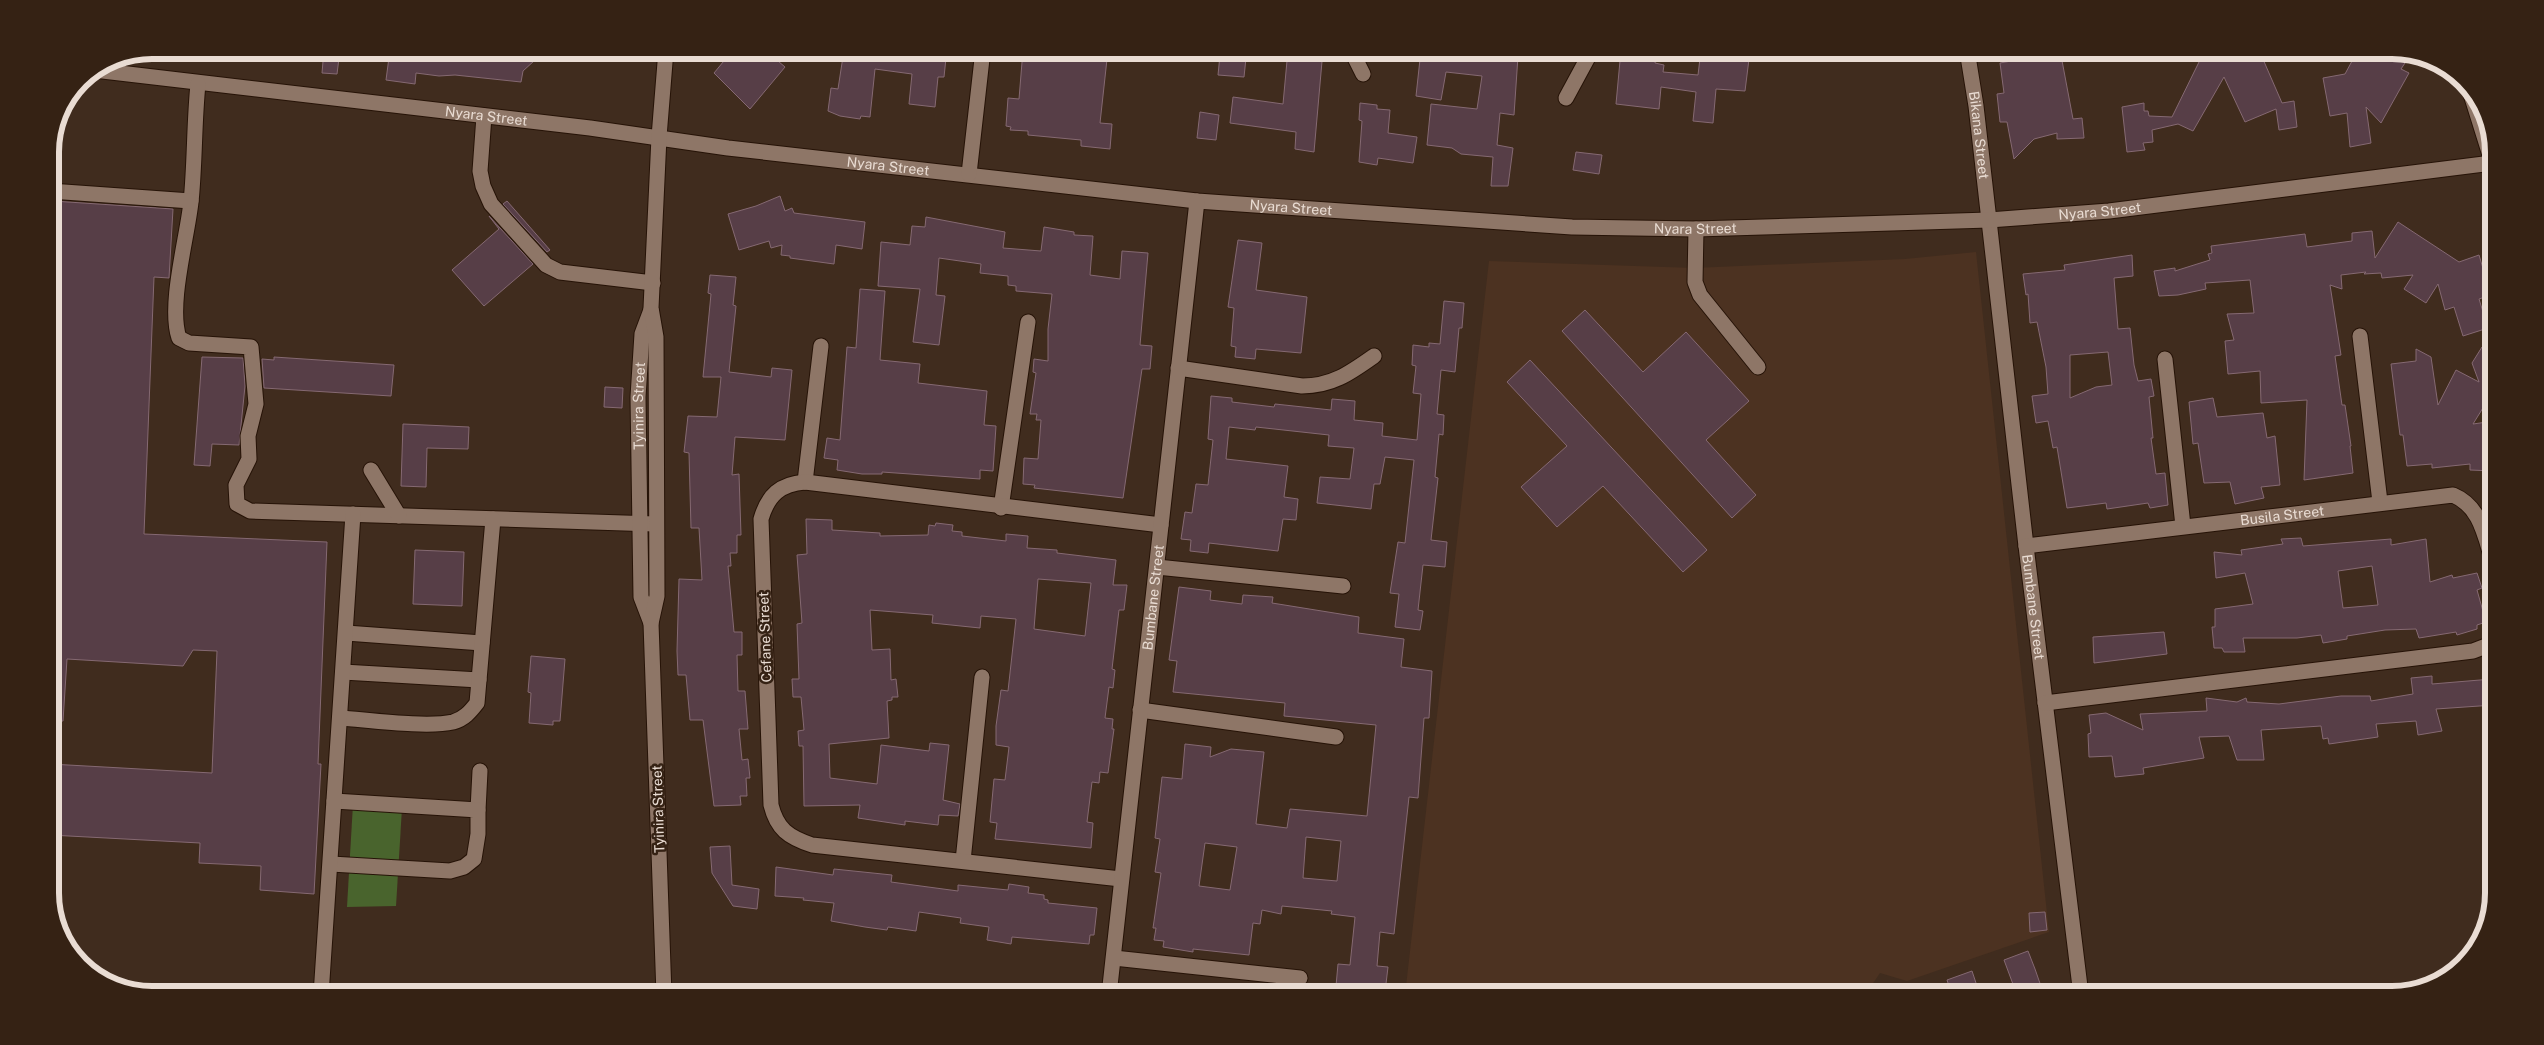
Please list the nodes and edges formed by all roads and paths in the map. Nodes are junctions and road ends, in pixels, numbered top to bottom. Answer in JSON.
{"nodes":[{"id":1,"x":665,"y":59,"type":"edge"},
{"id":2,"x":982,"y":59,"type":"edge"},
{"id":3,"x":1356,"y":59,"type":"edge"},
{"id":4,"x":1587,"y":59,"type":"edge"},
{"id":5,"x":1968,"y":59,"type":"edge"},
{"id":6,"x":104,"y":71,"type":"edge"},
{"id":7,"x":1363,"y":74,"type":"dead end"},
{"id":8,"x":198,"y":84,"type":"junction"},
{"id":9,"x":1566,"y":98,"type":"dead end"},
{"id":10,"x":2477,"y":113,"type":"edge"},
{"id":11,"x":484,"y":116,"type":"junction"},
{"id":12,"x":2483,"y":134,"type":"edge"},
{"id":13,"x":659,"y":137,"type":"junction"},
{"id":14,"x":2485,"y":167,"type":"edge"},
{"id":15,"x":969,"y":174,"type":"junction"},
{"id":16,"x":59,"y":191,"type":"edge"},
{"id":17,"x":191,"y":201,"type":"junction"},
{"id":18,"x":1196,"y":201,"type":"junction"},
{"id":19,"x":1989,"y":220,"type":"junction"},
{"id":20,"x":1696,"y":229,"type":"junction"},
{"id":21,"x":653,"y":283,"type":"junction"},
{"id":22,"x":651,"y":308,"type":"junction"},
{"id":23,"x":1028,"y":322,"type":"dead end"},
{"id":24,"x":2360,"y":336,"type":"dead end"},
{"id":25,"x":821,"y":346,"type":"dead end"},
{"id":26,"x":1374,"y":356,"type":"dead end"},
{"id":27,"x":2166,"y":359,"type":"dead end"},
{"id":28,"x":1758,"y":367,"type":"dead end"},
{"id":29,"x":1178,"y":368,"type":"junction"},
{"id":30,"x":371,"y":470,"type":"dead end"},
{"id":31,"x":805,"y":482,"type":"junction"},
{"id":32,"x":2380,"y":502,"type":"junction"},
{"id":33,"x":1001,"y":508,"type":"junction"},
{"id":34,"x":353,"y":514,"type":"junction"},
{"id":35,"x":399,"y":516,"type":"junction"},
{"id":36,"x":493,"y":519,"type":"junction"},
{"id":37,"x":639,"y":524,"type":"junction"},
{"id":38,"x":655,"y":524,"type":"junction"},
{"id":39,"x":1161,"y":525,"type":"junction"},
{"id":40,"x":2183,"y":526,"type":"junction"},
{"id":41,"x":2485,"y":537,"type":"edge"},
{"id":42,"x":2026,"y":546,"type":"junction"},
{"id":43,"x":1157,"y":568,"type":"junction"},
{"id":44,"x":1342,"y":586,"type":"dead end"},
{"id":45,"x":651,"y":623,"type":"junction"},
{"id":46,"x":346,"y":633,"type":"junction"},
{"id":47,"x":482,"y":643,"type":"junction"},
{"id":48,"x":2485,"y":646,"type":"edge"},
{"id":49,"x":343,"y":672,"type":"junction"},
{"id":50,"x":982,"y":677,"type":"dead end"},
{"id":51,"x":479,"y":680,"type":"junction"},
{"id":52,"x":2045,"y":703,"type":"junction"},
{"id":53,"x":1140,"y":710,"type":"junction"},
{"id":54,"x":340,"y":718,"type":"junction"},
{"id":55,"x":1336,"y":737,"type":"dead end"},
{"id":56,"x":480,"y":770,"type":"dead end"},
{"id":57,"x":334,"y":801,"type":"junction"},
{"id":58,"x":478,"y":810,"type":"junction"},
{"id":59,"x":963,"y":861,"type":"junction"},
{"id":60,"x":331,"y":864,"type":"junction"},
{"id":61,"x":1121,"y":879,"type":"junction"},
{"id":62,"x":1114,"y":958,"type":"junction"},
{"id":63,"x":1300,"y":978,"type":"dead end"},
{"id":64,"x":322,"y":986,"type":"edge"},
{"id":65,"x":664,"y":986,"type":"edge"},
{"id":66,"x":1110,"y":986,"type":"edge"},
{"id":67,"x":2080,"y":986,"type":"edge"}],
"edges":[{"from":1,"to":13,"type":"street","name":"Tyinira Street"},
{"from":2,"to":15,"type":"street"},
{"from":3,"to":7,"type":"street"},
{"from":4,"to":9,"type":"street"},
{"from":5,"to":19,"type":"street","name":"Bikana Street"},
{"from":6,"to":8,"type":"street","name":"Nyara Street"},
{"from":8,"to":11,"type":"street","name":"Nyara Street"},
{"from":8,"to":17,"type":"street"},
{"from":10,"to":12,"type":"street"},
{"from":11,"to":13,"type":"street","name":"Nyara Street"},
{"from":11,"to":21,"type":"street"},
{"from":13,"to":15,"type":"street","name":"Nyara Street"},
{"from":13,"to":21,"type":"street","name":"Tyinira Street"},
{"from":14,"to":19,"type":"street","name":"Nyara Street"},
{"from":15,"to":18,"type":"street","name":"Nyara Street"},
{"from":16,"to":17,"type":"street"},
{"from":17,"to":34,"type":"street"},
{"from":18,"to":20,"type":"street","name":"Nyara Street"},
{"from":18,"to":29,"type":"street","name":"Bumbane Street"},
{"from":19,"to":20,"type":"street","name":"Nyara Street"},
{"from":19,"to":42,"type":"street","name":"Bumbane Street"},
{"from":20,"to":28,"type":"street"},
{"from":21,"to":22,"type":"street","name":"Tyinira Street"},
{"from":22,"to":37,"type":"street","name":"Tyinira Street"},
{"from":22,"to":38,"type":"street","name":"Tyinira Street"},
{"from":23,"to":33,"type":"street"},
{"from":24,"to":32,"type":"street"},
{"from":25,"to":31,"type":"street"},
{"from":26,"to":29,"type":"street"},
{"from":27,"to":40,"type":"street"},
{"from":29,"to":39,"type":"street","name":"Bumbane Street"},
{"from":30,"to":35,"type":"street"},
{"from":31,"to":33,"type":"street","name":"Cefane Street"},
{"from":31,"to":59,"type":"street","name":"Cefane Street"},
{"from":32,"to":40,"type":"street","name":"Busila Street"},
{"from":32,"to":41,"type":"street","name":"Busila Street"},
{"from":33,"to":39,"type":"street","name":"Cefane Street"},
{"from":34,"to":35,"type":"street"},
{"from":34,"to":46,"type":"street"},
{"from":35,"to":36,"type":"street"},
{"from":36,"to":37,"type":"street"},
{"from":36,"to":47,"type":"street"},
{"from":37,"to":38,"type":"street"},
{"from":37,"to":45,"type":"street","name":"Tyinira Street"},
{"from":38,"to":45,"type":"street","name":"Tyinira Street"},
{"from":39,"to":43,"type":"street","name":"Bumbane Street"},
{"from":40,"to":42,"type":"street","name":"Busila Street"},
{"from":42,"to":52,"type":"street","name":"Bumbane Street"},
{"from":43,"to":44,"type":"street"},
{"from":43,"to":53,"type":"street","name":"Bumbane Street"},
{"from":45,"to":65,"type":"street","name":"Tyinira Street"},
{"from":46,"to":47,"type":"street"},
{"from":46,"to":49,"type":"street"},
{"from":47,"to":51,"type":"street"},
{"from":48,"to":52,"type":"street"},
{"from":49,"to":51,"type":"street"},
{"from":49,"to":54,"type":"street"},
{"from":50,"to":59,"type":"street"},
{"from":51,"to":54,"type":"street"},
{"from":52,"to":67,"type":"street","name":"Bumbane Street"},
{"from":53,"to":55,"type":"street"},
{"from":53,"to":61,"type":"street","name":"Bumbane Street"},
{"from":54,"to":57,"type":"street"},
{"from":56,"to":58,"type":"street"},
{"from":57,"to":58,"type":"street"},
{"from":57,"to":60,"type":"street"},
{"from":58,"to":60,"type":"street"},
{"from":59,"to":61,"type":"street","name":"Cefane Street"},
{"from":60,"to":64,"type":"street"},
{"from":61,"to":62,"type":"street","name":"Bumbane Street"},
{"from":62,"to":63,"type":"street"},
{"from":62,"to":66,"type":"street","name":"Bumbane Street"}]}
